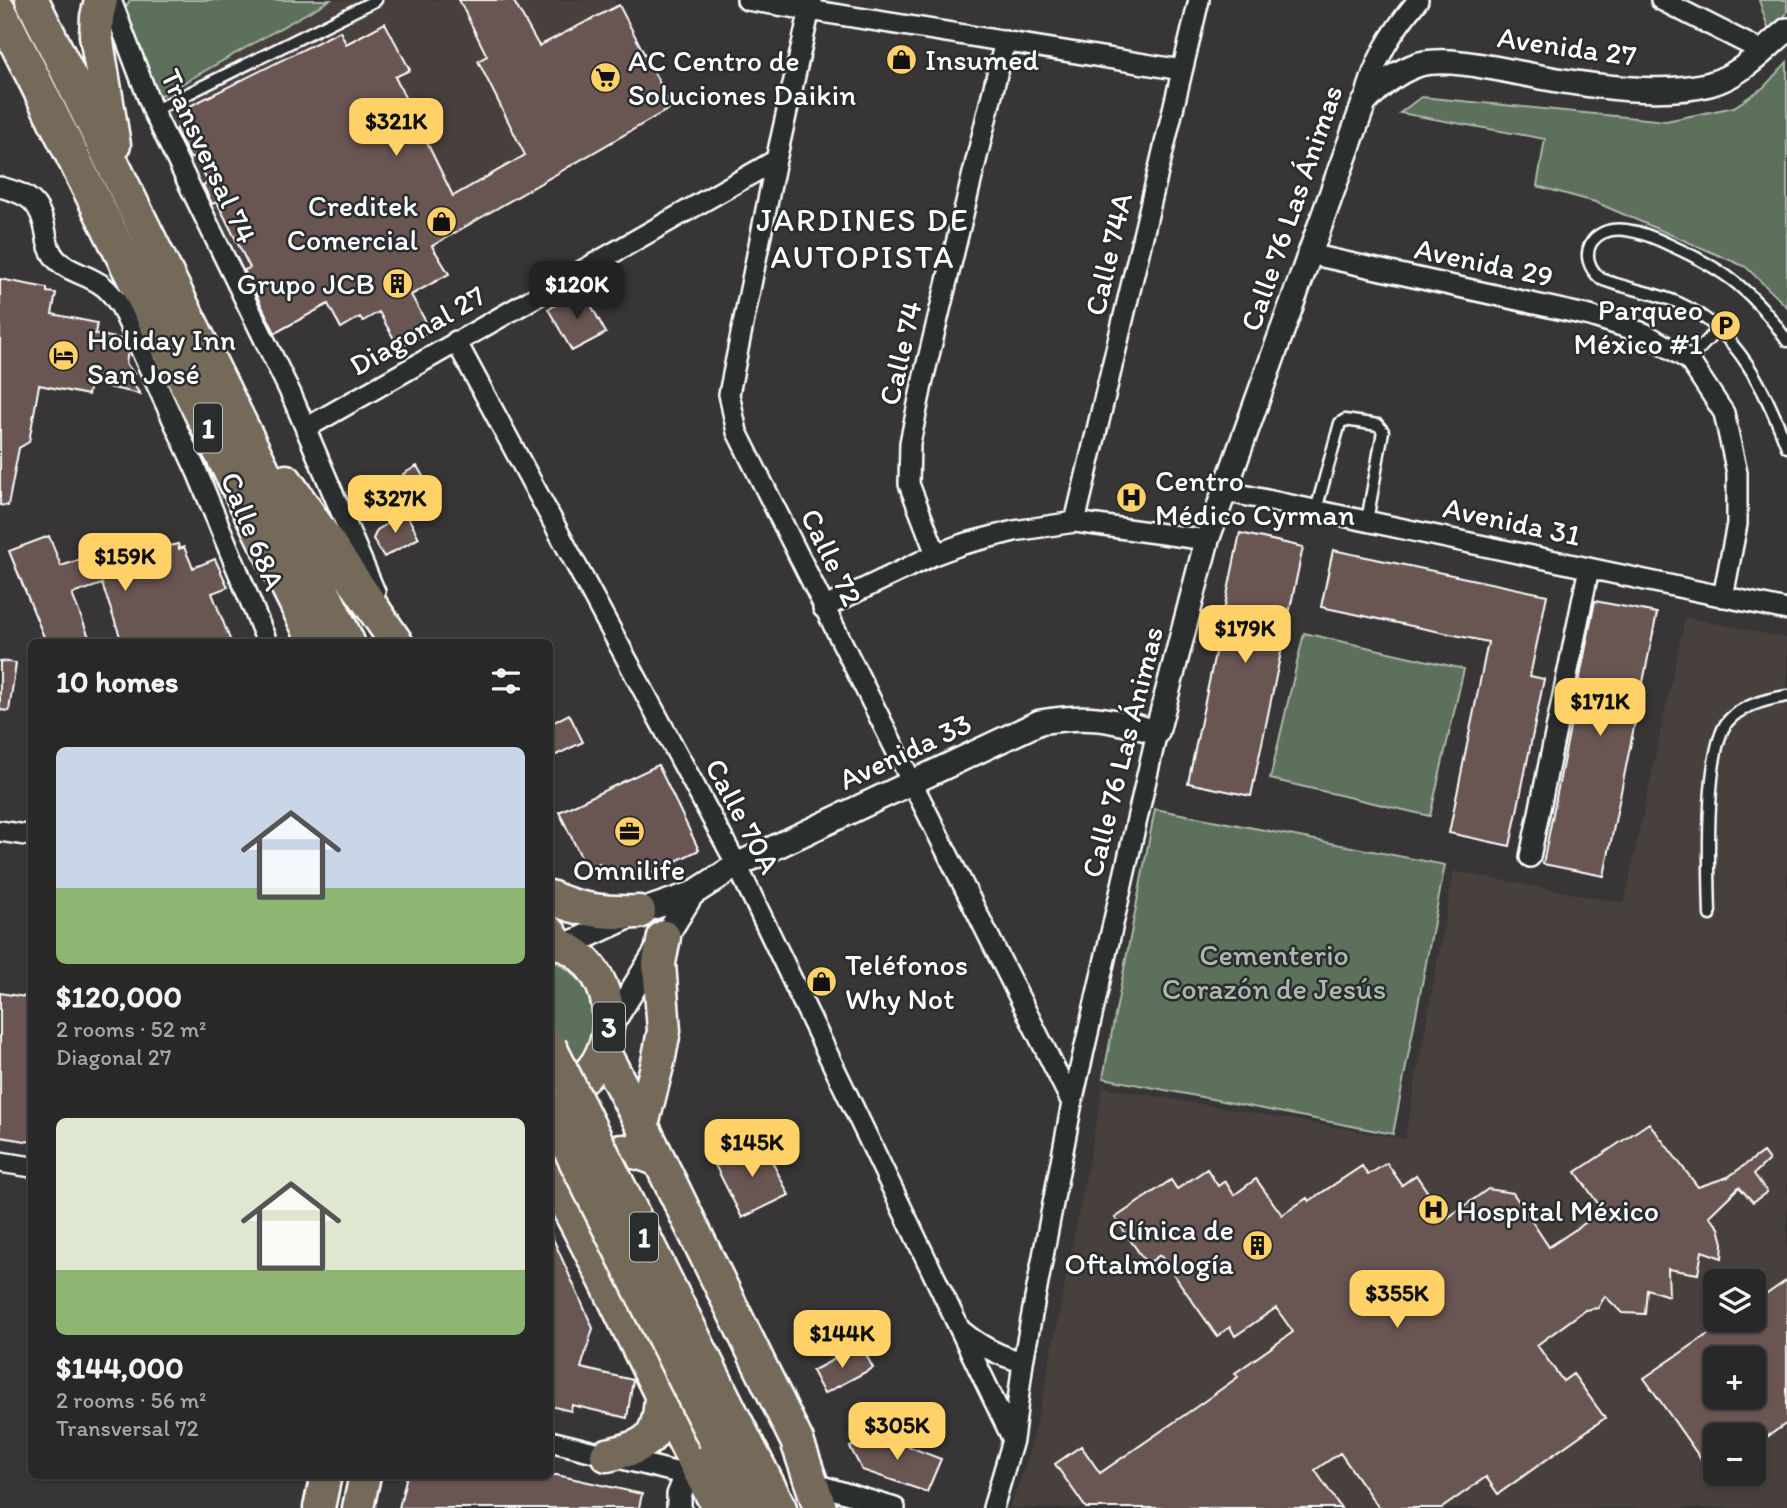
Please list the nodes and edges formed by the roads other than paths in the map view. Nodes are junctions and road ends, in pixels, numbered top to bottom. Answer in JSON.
{"nodes":[{"id":1,"x":32,"y":0,"type":"edge"},
{"id":2,"x":101,"y":0,"type":"edge"},
{"id":3,"x":111,"y":0,"type":"edge"},
{"id":4,"x":376,"y":0,"type":"edge"},
{"id":5,"x":747,"y":0,"type":"edge"},
{"id":6,"x":1199,"y":0,"type":"edge"},
{"id":7,"x":1418,"y":0,"type":"edge"},
{"id":8,"x":1661,"y":0,"type":"edge"},
{"id":9,"x":811,"y":5,"type":"edge"},
{"id":10,"x":0,"y":11,"type":"edge"},
{"id":11,"x":1787,"y":30,"type":"edge"},
{"id":12,"x":1005,"y":41,"type":"junction"},
{"id":13,"x":1762,"y":51,"type":"junction"},
{"id":14,"x":1182,"y":70,"type":"junction"},
{"id":15,"x":1364,"y":103,"type":"junction"},
{"id":16,"x":153,"y":111,"type":"junction"},
{"id":17,"x":776,"y":160,"type":"junction"},
{"id":18,"x":121,"y":180,"type":"junction"},
{"id":19,"x":0,"y":187,"type":"edge"},
{"id":20,"x":1309,"y":254,"type":"junction"},
{"id":21,"x":1718,"y":329,"type":"junction"},
{"id":22,"x":456,"y":341,"type":"junction"},
{"id":23,"x":1787,"y":341,"type":"edge"},
{"id":24,"x":1689,"y":360,"type":"junction"},
{"id":25,"x":218,"y":380,"type":"junction"},
{"id":26,"x":194,"y":400,"type":"junction"},
{"id":27,"x":306,"y":428,"type":"junction"},
{"id":28,"x":1787,"y":447,"type":"edge"},
{"id":29,"x":1224,"y":491,"type":"junction"},
{"id":30,"x":1316,"y":510,"type":"junction"},
{"id":31,"x":1367,"y":521,"type":"junction"},
{"id":32,"x":1075,"y":522,"type":"junction"},
{"id":33,"x":1207,"y":540,"type":"junction"},
{"id":34,"x":936,"y":554,"type":"junction"},
{"id":35,"x":1589,"y":568,"type":"junction"},
{"id":36,"x":1723,"y":597,"type":"junction"},
{"id":37,"x":823,"y":608,"type":"junction"},
{"id":38,"x":1787,"y":610,"type":"edge"},
{"id":39,"x":266,"y":639,"type":"edge"},
{"id":40,"x":301,"y":639,"type":"edge"},
{"id":41,"x":314,"y":639,"type":"edge"},
{"id":42,"x":347,"y":639,"type":"edge"},
{"id":43,"x":394,"y":639,"type":"edge"},
{"id":44,"x":395,"y":639,"type":"edge"},
{"id":45,"x":1787,"y":695,"type":"edge"},
{"id":46,"x":1157,"y":732,"type":"junction"},
{"id":47,"x":910,"y":784,"type":"junction"},
{"id":48,"x":0,"y":831,"type":"edge"},
{"id":49,"x":28,"y":835,"type":"edge"},
{"id":50,"x":1530,"y":857,"type":"dead end"},
{"id":51,"x":737,"y":865,"type":"junction"},
{"id":52,"x":692,"y":894,"type":"junction"},
{"id":53,"x":553,"y":899,"type":"edge"},
{"id":54,"x":639,"y":912,"type":"junction"},
{"id":55,"x":1710,"y":915,"type":"dead end"},
{"id":56,"x":664,"y":937,"type":"junction"},
{"id":57,"x":555,"y":941,"type":"edge"},
{"id":58,"x":606,"y":1040,"type":"junction"},
{"id":59,"x":553,"y":1055,"type":"edge"},
{"id":60,"x":553,"y":1095,"type":"edge"},
{"id":61,"x":1072,"y":1103,"type":"junction"},
{"id":62,"x":553,"y":1117,"type":"edge"},
{"id":63,"x":642,"y":1125,"type":"junction"},
{"id":64,"x":659,"y":1161,"type":"junction"},
{"id":65,"x":0,"y":1162,"type":"edge"},
{"id":66,"x":28,"y":1166,"type":"edge"},
{"id":67,"x":553,"y":1180,"type":"edge"},
{"id":68,"x":570,"y":1211,"type":"junction"},
{"id":69,"x":959,"y":1328,"type":"junction"},
{"id":70,"x":1023,"y":1362,"type":"junction"},
{"id":71,"x":661,"y":1394,"type":"junction"},
{"id":72,"x":1013,"y":1440,"type":"junction"},
{"id":73,"x":553,"y":1442,"type":"edge"},
{"id":74,"x":708,"y":1451,"type":"junction"},
{"id":75,"x":607,"y":1454,"type":"junction"},
{"id":76,"x":325,"y":1479,"type":"edge"},
{"id":77,"x":364,"y":1479,"type":"edge"},
{"id":78,"x":821,"y":1497,"type":"edge"},
{"id":79,"x":319,"y":1508,"type":"edge"},
{"id":80,"x":358,"y":1508,"type":"edge"},
{"id":81,"x":679,"y":1508,"type":"edge"},
{"id":82,"x":719,"y":1508,"type":"edge"},
{"id":83,"x":748,"y":1508,"type":"edge"},
{"id":84,"x":780,"y":1508,"type":"edge"},
{"id":85,"x":834,"y":1508,"type":"edge"},
{"id":86,"x":895,"y":1508,"type":"edge"},
{"id":87,"x":993,"y":1508,"type":"edge"}],
"edges":[{"from":1,"to":18,"type":"highway","number":"1"},
{"from":2,"to":18,"type":"highway"},
{"from":3,"to":16,"type":"street","name":"Transversal 74"},
{"from":4,"to":16,"type":"lane"},
{"from":5,"to":9,"type":"street"},
{"from":6,"to":14,"type":"street","name":"Calle 74A"},
{"from":7,"to":15,"type":"street","name":"Calle 76 Las Ánimas"},
{"from":8,"to":13,"type":"street"},
{"from":9,"to":12,"type":"street"},
{"from":9,"to":17,"type":"street","name":"Calle 72"},
{"from":10,"to":26,"type":"highway","number":"1"},
{"from":11,"to":13,"type":"street","name":"Avenida 27"},
{"from":12,"to":14,"type":"street"},
{"from":12,"to":34,"type":"street","name":"Calle 74"},
{"from":13,"to":15,"type":"street","name":"Avenida 27"},
{"from":14,"to":32,"type":"street","name":"Calle 74A"},
{"from":15,"to":20,"type":"street","name":"Calle 76 Las Ánimas"},
{"from":16,"to":27,"type":"street","name":"Transversal 74"},
{"from":17,"to":22,"type":"street","name":"Diagonal 27"},
{"from":17,"to":37,"type":"street","name":"Calle 72"},
{"from":18,"to":25,"type":"highway","number":"1"},
{"from":19,"to":39,"type":"street","name":"Calle 68A"},
{"from":20,"to":24,"type":"street","name":"Avenida 29"},
{"from":20,"to":29,"type":"street","name":"Calle 76 Las Ánimas"},
{"from":21,"to":23,"type":"lane"},
{"from":21,"to":24,"type":"lane"},
{"from":21,"to":28,"type":"lane"},
{"from":22,"to":27,"type":"street","name":"Diagonal 27"},
{"from":22,"to":51,"type":"street","name":"Calle 70A"},
{"from":24,"to":36,"type":"street"},
{"from":25,"to":42,"type":"highway","number":"1"},
{"from":25,"to":43,"type":"highway"},
{"from":26,"to":40,"type":"highway"},
{"from":26,"to":41,"type":"highway","number":"1"},
{"from":27,"to":44,"type":"street","name":"Transversal 74"},
{"from":29,"to":30,"type":"street","name":"Avenida 31"},
{"from":29,"to":33,"type":"street","name":"Calle 76 Las Ánimas"},
{"from":30,"to":31,"type":"street","name":"Avenida 31"},
{"from":30,"to":31,"type":"lane"},
{"from":31,"to":35,"type":"street","name":"Avenida 31"},
{"from":32,"to":33,"type":"street"},
{"from":32,"to":34,"type":"street"},
{"from":33,"to":46,"type":"street","name":"Calle 76 Las Ánimas"},
{"from":34,"to":37,"type":"street"},
{"from":35,"to":36,"type":"street","name":"Avenida 31"},
{"from":35,"to":50,"type":"street"},
{"from":36,"to":38,"type":"street","name":"Avenida 31"},
{"from":37,"to":47,"type":"street","name":"Calle 72"},
{"from":45,"to":55,"type":"lane"},
{"from":46,"to":47,"type":"street","name":"Avenida 33"},
{"from":46,"to":61,"type":"street","name":"Calle 76 Las Ánimas"},
{"from":47,"to":51,"type":"street","name":"Avenida 33"},
{"from":47,"to":61,"type":"street","name":"Calle 72"},
{"from":48,"to":49,"type":"street"},
{"from":51,"to":52,"type":"street","name":"Avenida 33"},
{"from":51,"to":69,"type":"street","name":"Calle 70A"},
{"from":52,"to":54,"type":"street","name":"Avenida 33"},
{"from":52,"to":56,"type":"street","name":"Avenida 33"},
{"from":53,"to":54,"type":"highway"},
{"from":54,"to":57,"type":"street","name":"Avenida 33"},
{"from":56,"to":58,"type":"street","name":"Avenida 33"},
{"from":56,"to":63,"type":"highway"},
{"from":57,"to":58,"type":"main road","number":"3"},
{"from":58,"to":60,"type":"main road","number":"3"},
{"from":58,"to":63,"type":"highway"},
{"from":59,"to":74,"type":"highway","number":"1","bridge":true},
{"from":61,"to":70,"type":"street","name":"Calle 76 Las Ánimas"},
{"from":62,"to":74,"type":"highway","number":"1","bridge":true},
{"from":63,"to":64,"type":"highway"},
{"from":64,"to":68,"type":"highway"},
{"from":64,"to":78,"type":"highway"},
{"from":65,"to":66,"type":"street"},
{"from":67,"to":68,"type":"highway"},
{"from":68,"to":71,"type":"highway"},
{"from":69,"to":70,"type":"street","name":"Calle 70A"},
{"from":69,"to":72,"type":"street","name":"Calle 70A"},
{"from":70,"to":72,"type":"street","name":"Calle 76 Las Ánimas"},
{"from":71,"to":74,"type":"highway"},
{"from":71,"to":75,"type":"highway"},
{"from":72,"to":87,"type":"street","name":"Calle 76 Las Ánimas"},
{"from":73,"to":75,"type":"street"},
{"from":74,"to":75,"type":"street"},
{"from":74,"to":81,"type":"street"},
{"from":74,"to":82,"type":"highway"},
{"from":74,"to":83,"type":"highway","number":"1"},
{"from":74,"to":84,"type":"highway","number":"1"},
{"from":76,"to":79,"type":"main road"},
{"from":77,"to":80,"type":"main road"},
{"from":78,"to":85,"type":"street"},
{"from":78,"to":86,"type":"street"}]}
